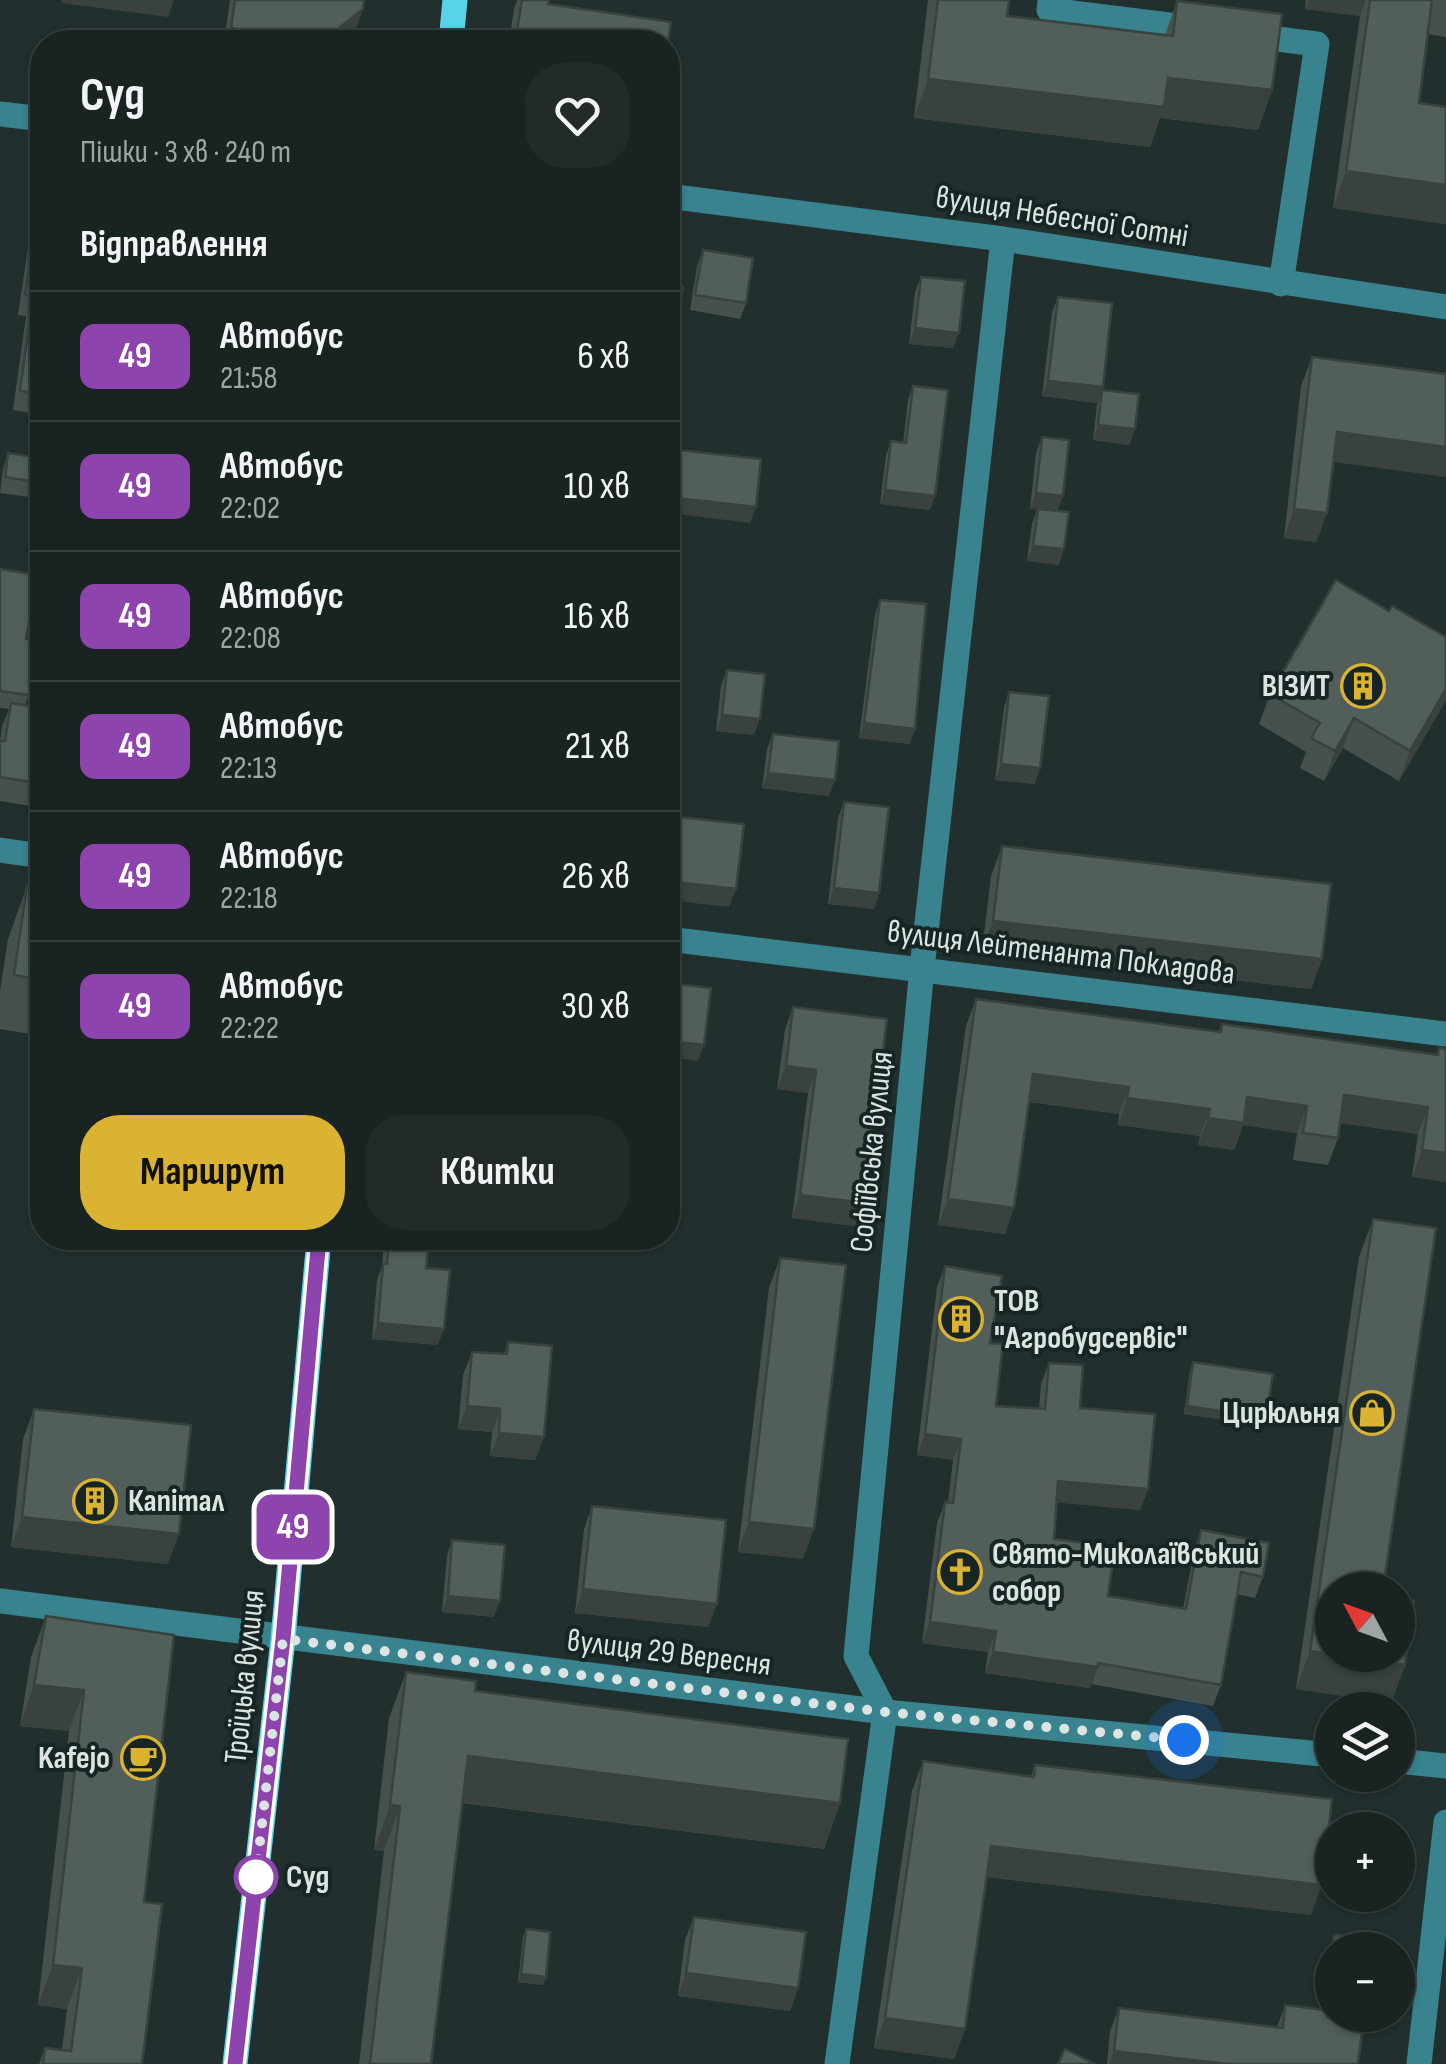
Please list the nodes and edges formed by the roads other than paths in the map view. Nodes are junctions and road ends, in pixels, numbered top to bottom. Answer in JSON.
{"nodes":[{"id":1,"x":455,"y":0,"type":"edge"},
{"id":2,"x":1050,"y":0,"type":"edge"},
{"id":3,"x":451,"y":30,"type":"edge"},
{"id":4,"x":30,"y":119,"type":"edge"},
{"id":5,"x":1,"y":120,"type":"edge"},
{"id":6,"x":680,"y":198,"type":"edge"},
{"id":7,"x":1003,"y":240,"type":"junction"},
{"id":8,"x":1281,"y":284,"type":"junction"},
{"id":9,"x":1446,"y":307,"type":"edge"},
{"id":10,"x":0,"y":850,"type":"edge"},
{"id":11,"x":30,"y":854,"type":"edge"},
{"id":12,"x":680,"y":940,"type":"edge"},
{"id":13,"x":922,"y":968,"type":"junction"},
{"id":14,"x":1446,"y":1034,"type":"edge"},
{"id":15,"x":318,"y":1250,"type":"edge"},
{"id":16,"x":0,"y":1601,"type":"edge"},
{"id":17,"x":283,"y":1639,"type":"junction"},
{"id":18,"x":885,"y":1712,"type":"junction"},
{"id":19,"x":1315,"y":1753,"type":"edge"},
{"id":20,"x":1415,"y":1763,"type":"edge"},
{"id":21,"x":1446,"y":1766,"type":"edge"},
{"id":22,"x":1446,"y":1822,"type":"edge"},
{"id":23,"x":235,"y":2064,"type":"edge"},
{"id":24,"x":837,"y":2064,"type":"edge"},
{"id":25,"x":1420,"y":2064,"type":"edge"}],
"edges":[{"from":1,"to":3,"type":"main road"},
{"from":2,"to":8,"type":"street"},
{"from":4,"to":5,"type":"street"},
{"from":6,"to":7,"type":"street","name":"вулиця Небесної Сотні"},
{"from":7,"to":8,"type":"street","name":"вулиця Небесної Сотні"},
{"from":7,"to":13,"type":"street","name":"Софіївська вулиця"},
{"from":8,"to":9,"type":"street","name":"вулиця Небесної Сотні"},
{"from":10,"to":11,"type":"street"},
{"from":12,"to":13,"type":"street","name":"вулиця Лейтенанта Покладова"},
{"from":13,"to":14,"type":"street","name":"вулиця Лейтенанта Покладова"},
{"from":13,"to":18,"type":"street","name":"Софіївська вулиця"},
{"from":15,"to":17,"type":"main road","name":"Троїцька вулиця"},
{"from":16,"to":17,"type":"street","name":"вулиця 29 Вересня"},
{"from":17,"to":18,"type":"street","name":"вулиця 29 Вересня"},
{"from":17,"to":23,"type":"main road","name":"Троїцька вулиця"},
{"from":18,"to":19,"type":"street","name":"вулиця 29 Вересня"},
{"from":18,"to":24,"type":"street"},
{"from":20,"to":21,"type":"street"},
{"from":22,"to":25,"type":"street"}]}
